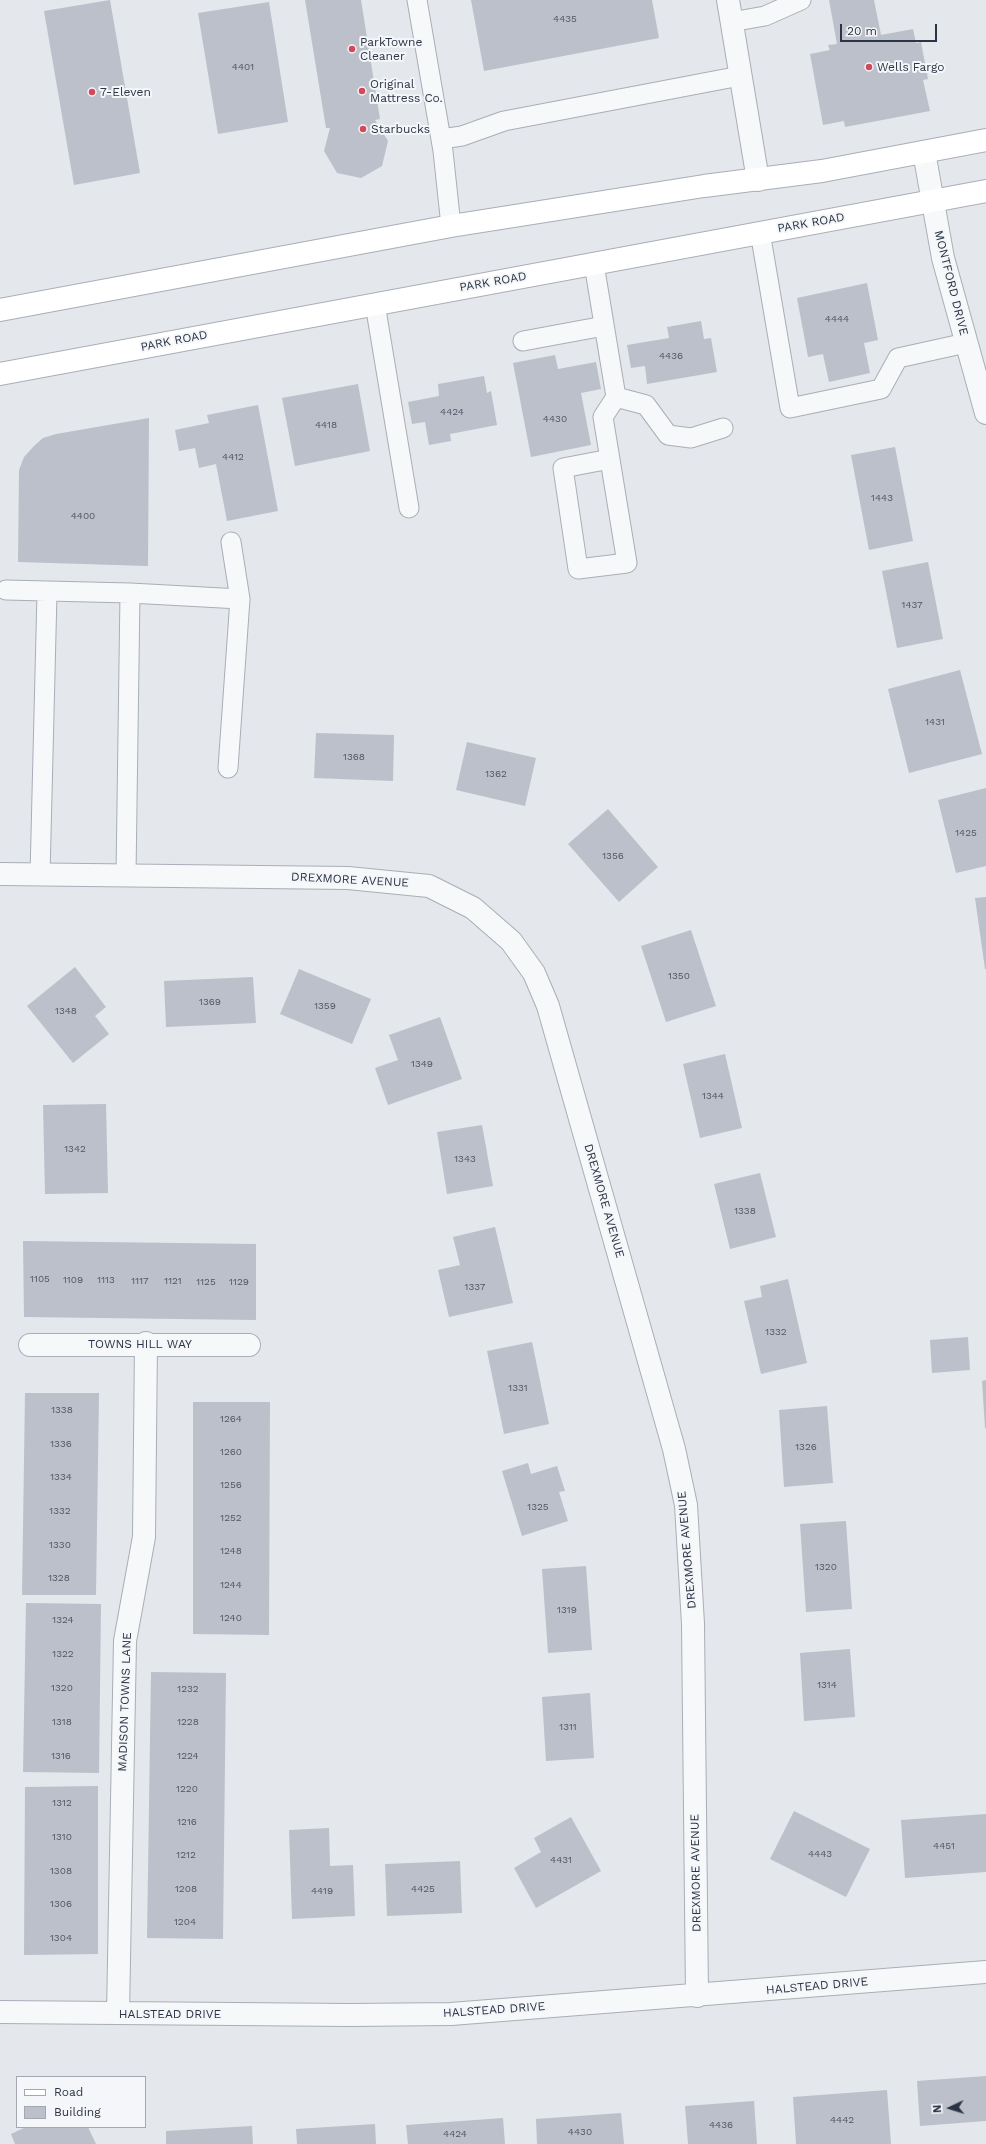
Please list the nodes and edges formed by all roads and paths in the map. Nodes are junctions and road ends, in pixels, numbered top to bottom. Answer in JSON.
{"nodes":[{"id":1,"x":418,"y":0,"type":"edge"},
{"id":2,"x":728,"y":0,"type":"edge"},
{"id":3,"x":801,"y":0,"type":"edge"},
{"id":4,"x":732,"y":22,"type":"junction"},
{"id":5,"x":740,"y":76,"type":"junction"},
{"id":6,"x":441,"y":139,"type":"junction"},
{"id":7,"x":986,"y":140,"type":"edge"},
{"id":8,"x":924,"y":152,"type":"junction"},
{"id":9,"x":758,"y":180,"type":"junction"},
{"id":10,"x":986,"y":191,"type":"edge"},
{"id":11,"x":933,"y":201,"type":"junction"},
{"id":12,"x":451,"y":226,"type":"junction"},
{"id":13,"x":760,"y":232,"type":"junction"},
{"id":14,"x":594,"y":264,"type":"junction"},
{"id":15,"x":375,"y":304,"type":"junction"},
{"id":16,"x":0,"y":310,"type":"edge"},
{"id":17,"x":604,"y":326,"type":"junction"},
{"id":18,"x":523,"y":341,"type":"dead end"},
{"id":19,"x":966,"y":343,"type":"junction"},
{"id":20,"x":0,"y":374,"type":"edge"},
{"id":21,"x":616,"y":397,"type":"junction"},
{"id":22,"x":986,"y":413,"type":"edge"},
{"id":23,"x":723,"y":428,"type":"dead end"},
{"id":24,"x":610,"y":459,"type":"junction"},
{"id":25,"x":409,"y":508,"type":"dead end"},
{"id":26,"x":230,"y":542,"type":"dead end"},
{"id":27,"x":6,"y":590,"type":"dead end"},
{"id":28,"x":47,"y":593,"type":"junction"},
{"id":29,"x":130,"y":594,"type":"junction"},
{"id":30,"x":240,"y":599,"type":"junction"},
{"id":31,"x":228,"y":768,"type":"dead end"},
{"id":32,"x":0,"y":874,"type":"edge"},
{"id":33,"x":40,"y":875,"type":"junction"},
{"id":34,"x":126,"y":875,"type":"junction"},
{"id":35,"x":146,"y":1343,"type":"junction"},
{"id":36,"x":30,"y":1345,"type":"dead end"},
{"id":37,"x":249,"y":1345,"type":"dead end"},
{"id":38,"x":986,"y":1972,"type":"edge"},
{"id":39,"x":697,"y":1996,"type":"junction"},
{"id":40,"x":0,"y":2012,"type":"edge"},
{"id":41,"x":118,"y":2013,"type":"junction"}],
"edges":[{"from":1,"to":6,"type":"lane"},
{"from":2,"to":4,"type":"street"},
{"from":3,"to":4,"type":"lane"},
{"from":4,"to":5,"type":"street"},
{"from":5,"to":6,"type":"lane"},
{"from":5,"to":9,"type":"street"},
{"from":6,"to":12,"type":"lane"},
{"from":7,"to":8,"type":"main road"},
{"from":8,"to":9,"type":"main road"},
{"from":8,"to":11,"type":"street","name":"MONTFORD DRIVE"},
{"from":9,"to":12,"type":"main road"},
{"from":10,"to":11,"type":"main road","name":"PARK ROAD"},
{"from":11,"to":13,"type":"main road","name":"PARK ROAD"},
{"from":11,"to":19,"type":"street","name":"MONTFORD DRIVE"},
{"from":12,"to":16,"type":"main road"},
{"from":13,"to":14,"type":"main road","name":"PARK ROAD"},
{"from":13,"to":19,"type":"lane"},
{"from":14,"to":15,"type":"main road","name":"PARK ROAD"},
{"from":14,"to":17,"type":"lane"},
{"from":15,"to":20,"type":"main road","name":"PARK ROAD"},
{"from":15,"to":25,"type":"lane"},
{"from":17,"to":18,"type":"lane"},
{"from":17,"to":21,"type":"lane"},
{"from":19,"to":22,"type":"street","name":"MONTFORD DRIVE"},
{"from":21,"to":23,"type":"lane"},
{"from":21,"to":24,"type":"lane"},
{"from":24,"to":24,"type":"lane"},
{"from":26,"to":30,"type":"lane"},
{"from":27,"to":28,"type":"lane"},
{"from":28,"to":29,"type":"lane"},
{"from":28,"to":33,"type":"lane"},
{"from":29,"to":30,"type":"lane"},
{"from":29,"to":34,"type":"lane"},
{"from":30,"to":31,"type":"lane"},
{"from":32,"to":33,"type":"street","name":"DREXMORE AVENUE"},
{"from":33,"to":34,"type":"street","name":"DREXMORE AVENUE"},
{"from":34,"to":39,"type":"street","name":"DREXMORE AVENUE"},
{"from":35,"to":36,"type":"street","name":"TOWNS HILL WAY"},
{"from":35,"to":37,"type":"street","name":"TOWNS HILL WAY"},
{"from":35,"to":41,"type":"street","name":"MADISON TOWNS LANE"},
{"from":38,"to":39,"type":"street","name":"HALSTEAD DRIVE"},
{"from":39,"to":41,"type":"street","name":"HALSTEAD DRIVE"},
{"from":40,"to":41,"type":"street","name":"HALSTEAD DRIVE"}]}
